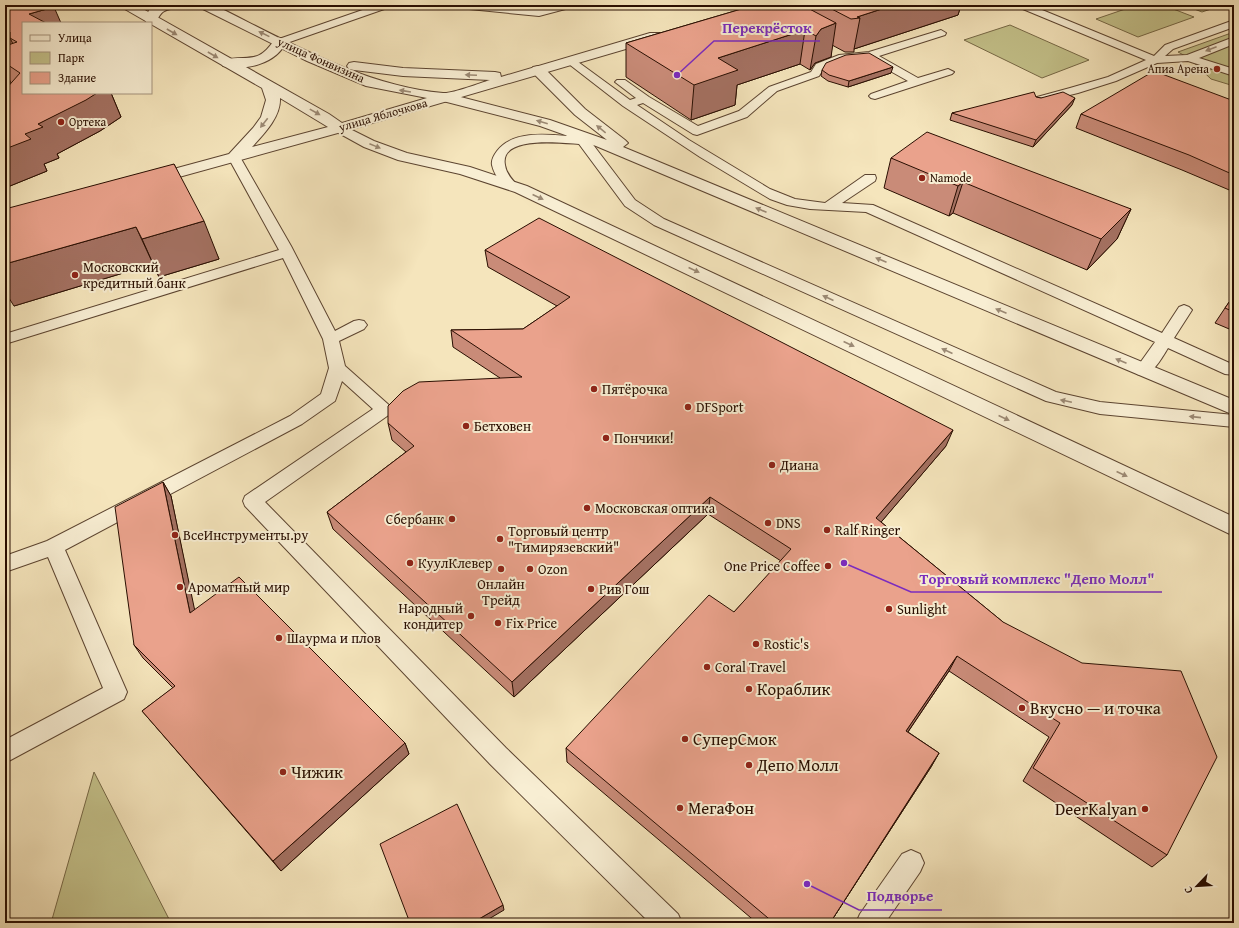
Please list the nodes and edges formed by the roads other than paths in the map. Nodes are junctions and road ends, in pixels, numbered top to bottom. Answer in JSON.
{"nodes":[{"id":1,"x":127,"y":5,"type":"edge"},
{"id":2,"x":170,"y":5,"type":"edge"},
{"id":3,"x":205,"y":5,"type":"edge"},
{"id":4,"x":387,"y":5,"type":"edge"},
{"id":5,"x":459,"y":5,"type":"edge"},
{"id":6,"x":570,"y":5,"type":"edge"},
{"id":7,"x":1021,"y":5,"type":"edge"},
{"id":8,"x":148,"y":22,"type":"edge"},
{"id":9,"x":1234,"y":23,"type":"edge"},
{"id":10,"x":152,"y":24,"type":"edge"},
{"id":11,"x":669,"y":32,"type":"edge"},
{"id":12,"x":941,"y":33,"type":"dead end"},
{"id":13,"x":1234,"y":40,"type":"edge"},
{"id":14,"x":280,"y":42,"type":"junction"},
{"id":15,"x":830,"y":50,"type":"edge"},
{"id":16,"x":870,"y":55,"type":"junction"},
{"id":17,"x":312,"y":58,"type":"junction"},
{"id":18,"x":843,"y":58,"type":"junction"},
{"id":19,"x":1189,"y":58,"type":"junction"},
{"id":20,"x":1155,"y":60,"type":"junction"},
{"id":21,"x":570,"y":61,"type":"junction"},
{"id":22,"x":228,"y":63,"type":"junction"},
{"id":23,"x":531,"y":72,"type":"junction"},
{"id":24,"x":948,"y":72,"type":"dead end"},
{"id":25,"x":1234,"y":73,"type":"edge"},
{"id":26,"x":621,"y":82,"type":"dead end"},
{"id":27,"x":918,"y":82,"type":"junction"},
{"id":28,"x":269,"y":87,"type":"junction"},
{"id":29,"x":875,"y":96,"type":"dead end"},
{"id":30,"x":444,"y":97,"type":"junction"},
{"id":31,"x":645,"y":98,"type":"junction"},
{"id":32,"x":1039,"y":100,"type":"edge"},
{"id":33,"x":626,"y":104,"type":"junction"},
{"id":34,"x":340,"y":128,"type":"junction"},
{"id":35,"x":570,"y":132,"type":"junction"},
{"id":36,"x":583,"y":141,"type":"junction"},
{"id":37,"x":601,"y":143,"type":"junction"},
{"id":38,"x":234,"y":157,"type":"junction"},
{"id":39,"x":656,"y":166,"type":"junction"},
{"id":40,"x":870,"y":178,"type":"dead end"},
{"id":41,"x":509,"y":184,"type":"junction"},
{"id":42,"x":133,"y":185,"type":"edge"},
{"id":43,"x":830,"y":206,"type":"junction"},
{"id":44,"x":287,"y":252,"type":"junction"},
{"id":45,"x":1184,"y":310,"type":"dead end"},
{"id":46,"x":359,"y":325,"type":"dead end"},
{"id":47,"x":5,"y":339,"type":"edge"},
{"id":48,"x":331,"y":339,"type":"junction"},
{"id":49,"x":1165,"y":340,"type":"junction"},
{"id":50,"x":337,"y":368,"type":"junction"},
{"id":51,"x":1142,"y":370,"type":"junction"},
{"id":52,"x":1231,"y":370,"type":"dead end"},
{"id":53,"x":1234,"y":408,"type":"edge"},
{"id":54,"x":1234,"y":421,"type":"edge"},
{"id":55,"x":1234,"y":527,"type":"edge"},
{"id":56,"x":54,"y":546,"type":"junction"},
{"id":57,"x":5,"y":564,"type":"edge"},
{"id":58,"x":5,"y":752,"type":"edge"},
{"id":59,"x":911,"y":863,"type":"dead end"},
{"id":60,"x":669,"y":923,"type":"edge"},
{"id":61,"x":869,"y":923,"type":"edge"}],
"edges":[{"from":1,"to":8,"type":"street"},
{"from":2,"to":8,"type":"street"},
{"from":14,"to":3,"type":"street","name":"улица Фонвизина","one_way":true},
{"from":4,"to":14,"type":"lane"},
{"from":5,"to":6,"type":"lane"},
{"from":7,"to":20,"type":"lane"},
{"from":9,"to":20,"type":"lane"},
{"from":10,"to":22,"type":"street","one_way":true},
{"from":11,"to":21,"type":"street","name":"улица Яблочкова"},
{"from":12,"to":16,"type":"lane"},
{"from":13,"to":19,"type":"lane","one_way":true},
{"from":14,"to":17,"type":"street","name":"улица Фонвизина"},
{"from":14,"to":22,"type":"street"},
{"from":15,"to":18,"type":"lane"},
{"from":16,"to":18,"type":"lane"},
{"from":16,"to":27,"type":"lane"},
{"from":23,"to":17,"type":"street","one_way":true},
{"from":30,"to":17,"type":"street","name":"улица Фонвизина","one_way":true},
{"from":18,"to":31,"type":"lane"},
{"from":19,"to":20,"type":"lane"},
{"from":19,"to":25,"type":"lane"},
{"from":20,"to":32,"type":"lane"},
{"from":21,"to":23,"type":"street","name":"улица Яблочкова"},
{"from":21,"to":33,"type":"lane"},
{"from":22,"to":28,"type":"street"},
{"from":23,"to":30,"type":"street","name":"улица Яблочкова"},
{"from":39,"to":23,"type":"street","one_way":true},
{"from":24,"to":27,"type":"lane"},
{"from":26,"to":31,"type":"lane"},
{"from":27,"to":29,"type":"lane"},
{"from":28,"to":34,"type":"street","one_way":true},
{"from":28,"to":38,"type":"street","one_way":true},
{"from":30,"to":34,"type":"street","name":"улица Яблочкова"},
{"from":35,"to":30,"type":"street","name":"улица Фонвизина","one_way":true},
{"from":31,"to":33,"type":"lane"},
{"from":33,"to":43,"type":"lane"},
{"from":34,"to":38,"type":"street","name":"улица Яблочкова"},
{"from":34,"to":41,"type":"street","one_way":true},
{"from":35,"to":36,"type":"lane"},
{"from":35,"to":37,"type":"street","name":"улица Фонвизина"},
{"from":36,"to":37,"type":"lane"},
{"from":36,"to":41,"type":"lane"},
{"from":54,"to":36,"type":"lane","one_way":true},
{"from":37,"to":39,"type":"street","name":"улица Фонвизина"},
{"from":38,"to":42,"type":"street","name":"улица Яблочкова"},
{"from":38,"to":44,"type":"lane"},
{"from":51,"to":39,"type":"street","one_way":true},
{"from":40,"to":43,"type":"lane"},
{"from":41,"to":55,"type":"street","one_way":true},
{"from":43,"to":49,"type":"lane"},
{"from":44,"to":47,"type":"lane"},
{"from":44,"to":48,"type":"lane"},
{"from":45,"to":49,"type":"lane"},
{"from":46,"to":48,"type":"lane"},
{"from":48,"to":50,"type":"lane"},
{"from":49,"to":51,"type":"lane"},
{"from":49,"to":52,"type":"lane"},
{"from":50,"to":56,"type":"lane"},
{"from":50,"to":60,"type":"lane"},
{"from":51,"to":53,"type":"street"},
{"from":56,"to":57,"type":"lane"},
{"from":56,"to":58,"type":"lane"},
{"from":59,"to":61,"type":"lane"}]}
